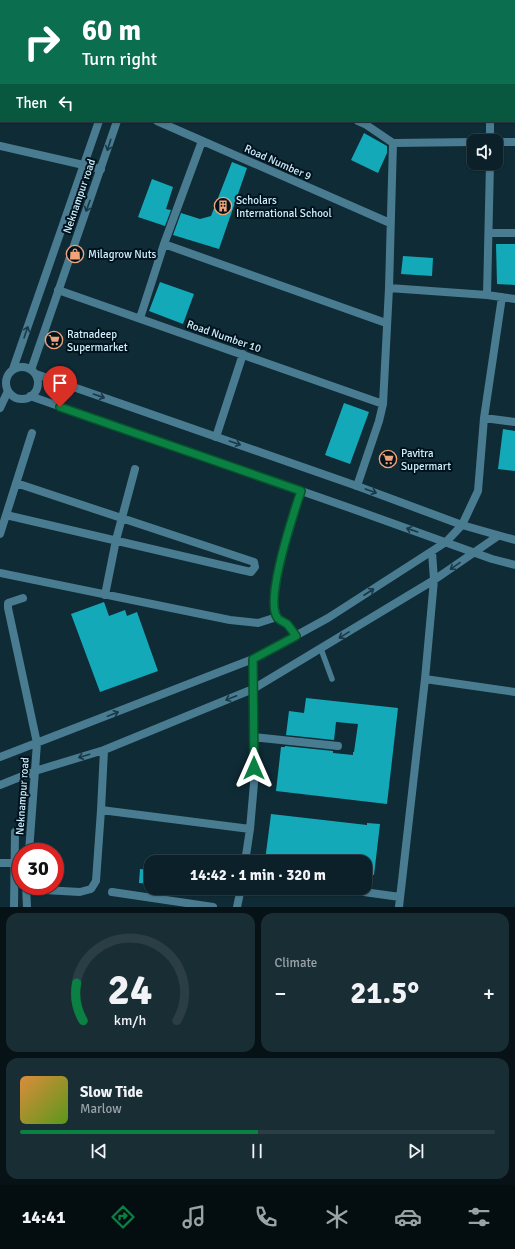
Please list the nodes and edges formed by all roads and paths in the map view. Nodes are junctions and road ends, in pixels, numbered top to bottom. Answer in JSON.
{"nodes":[{"id":1,"x":99,"y":122,"type":"edge"},
{"id":2,"x":117,"y":122,"type":"edge"},
{"id":3,"x":159,"y":122,"type":"edge"},
{"id":4,"x":363,"y":122,"type":"edge"},
{"id":5,"x":490,"y":122,"type":"edge"},
{"id":6,"x":490,"y":134,"type":"edge"},
{"id":7,"x":202,"y":141,"type":"junction"},
{"id":8,"x":467,"y":142,"type":"edge"},
{"id":9,"x":503,"y":142,"type":"edge"},
{"id":10,"x":515,"y":142,"type":"edge"},
{"id":11,"x":393,"y":143,"type":"junction"},
{"id":12,"x":0,"y":146,"type":"edge"},
{"id":13,"x":83,"y":165,"type":"junction"},
{"id":14,"x":101,"y":169,"type":"junction"},
{"id":15,"x":490,"y":170,"type":"edge"},
{"id":16,"x":390,"y":224,"type":"junction"},
{"id":17,"x":489,"y":233,"type":"junction"},
{"id":18,"x":515,"y":233,"type":"edge"},
{"id":19,"x":164,"y":244,"type":"junction"},
{"id":20,"x":388,"y":288,"type":"junction"},
{"id":21,"x":58,"y":290,"type":"junction"},
{"id":22,"x":487,"y":295,"type":"junction"},
{"id":23,"x":502,"y":297,"type":"junction"},
{"id":24,"x":515,"y":299,"type":"edge"},
{"id":25,"x":140,"y":318,"type":"junction"},
{"id":26,"x":386,"y":323,"type":"junction"},
{"id":27,"x":243,"y":354,"type":"junction"},
{"id":28,"x":13,"y":369,"type":"junction"},
{"id":29,"x":33,"y":372,"type":"junction"},
{"id":30,"x":8,"y":391,"type":"junction"},
{"id":31,"x":30,"y":396,"type":"junction"},
{"id":32,"x":383,"y":404,"type":"junction"},
{"id":33,"x":0,"y":408,"type":"edge"},
{"id":34,"x":484,"y":418,"type":"junction"},
{"id":35,"x":515,"y":422,"type":"edge"},
{"id":36,"x":32,"y":433,"type":"dead end"},
{"id":37,"x":216,"y":437,"type":"junction"},
{"id":38,"x":136,"y":469,"type":"dead end"},
{"id":39,"x":16,"y":483,"type":"junction"},
{"id":40,"x":357,"y":486,"type":"junction"},
{"id":41,"x":301,"y":491,"type":"junction"},
{"id":42,"x":6,"y":515,"type":"junction"},
{"id":43,"x":122,"y":518,"type":"junction"},
{"id":44,"x":462,"y":525,"type":"junction"},
{"id":45,"x":0,"y":534,"type":"edge"},
{"id":46,"x":498,"y":536,"type":"junction"},
{"id":47,"x":116,"y":540,"type":"junction"},
{"id":48,"x":515,"y":540,"type":"edge"},
{"id":49,"x":446,"y":542,"type":"junction"},
{"id":50,"x":432,"y":552,"type":"junction"},
{"id":51,"x":474,"y":553,"type":"junction"},
{"id":52,"x":515,"y":565,"type":"edge"},
{"id":53,"x":0,"y":573,"type":"edge"},
{"id":54,"x":434,"y":580,"type":"junction"},
{"id":55,"x":105,"y":595,"type":"junction"},
{"id":56,"x":23,"y":598,"type":"dead end"},
{"id":57,"x":276,"y":617,"type":"junction"},
{"id":58,"x":296,"y":636,"type":"junction"},
{"id":59,"x":321,"y":649,"type":"junction"},
{"id":60,"x":253,"y":659,"type":"junction"},
{"id":61,"x":332,"y":679,"type":"dead end"},
{"id":62,"x":425,"y":679,"type":"junction"},
{"id":63,"x":253,"y":689,"type":"junction"},
{"id":64,"x":515,"y":692,"type":"edge"},
{"id":65,"x":254,"y":737,"type":"junction"},
{"id":66,"x":37,"y":743,"type":"junction"},
{"id":67,"x":338,"y":746,"type":"dead end"},
{"id":68,"x":104,"y":750,"type":"junction"},
{"id":69,"x":0,"y":757,"type":"edge"},
{"id":70,"x":35,"y":772,"type":"junction"},
{"id":71,"x":0,"y":785,"type":"edge"},
{"id":72,"x":101,"y":810,"type":"junction"},
{"id":73,"x":250,"y":829,"type":"junction"},
{"id":74,"x":15,"y":832,"type":"dead end"},
{"id":75,"x":16,"y":843,"type":"edge"},
{"id":76,"x":30,"y":843,"type":"edge"},
{"id":77,"x":246,"y":855,"type":"edge"},
{"id":78,"x":0,"y":863,"type":"edge"},
{"id":79,"x":12,"y":863,"type":"edge"},
{"id":80,"x":64,"y":891,"type":"edge"},
{"id":81,"x":112,"y":892,"type":"dead end"},
{"id":82,"x":372,"y":893,"type":"edge"},
{"id":83,"x":15,"y":895,"type":"edge"},
{"id":84,"x":26,"y":895,"type":"edge"},
{"id":85,"x":240,"y":895,"type":"edge"},
{"id":86,"x":400,"y":897,"type":"junction"},
{"id":87,"x":14,"y":907,"type":"edge"},
{"id":88,"x":26,"y":907,"type":"edge"},
{"id":89,"x":213,"y":907,"type":"edge"},
{"id":90,"x":237,"y":907,"type":"edge"},
{"id":91,"x":399,"y":907,"type":"edge"}],
"edges":[{"from":1,"to":13,"type":"street","name":"Neknampur road"},
{"from":2,"to":14,"type":"street","name":"Neknampur road","one_way":true},
{"from":3,"to":7,"type":"street","name":"Road Number 9"},
{"from":4,"to":11,"type":"street"},
{"from":5,"to":6,"type":"street"},
{"from":7,"to":16,"type":"street","name":"Road Number 9"},
{"from":7,"to":19,"type":"street"},
{"from":8,"to":11,"type":"street"},
{"from":9,"to":10,"type":"street"},
{"from":11,"to":16,"type":"street"},
{"from":12,"to":13,"type":"street"},
{"from":13,"to":14,"type":"street"},
{"from":28,"to":13,"type":"street","name":"Neknampur road","one_way":true},
{"from":14,"to":21,"type":"street","name":"Neknampur road","one_way":true},
{"from":15,"to":17,"type":"street"},
{"from":16,"to":20,"type":"street"},
{"from":17,"to":18,"type":"street"},
{"from":17,"to":22,"type":"street"},
{"from":19,"to":25,"type":"street"},
{"from":19,"to":26,"type":"street"},
{"from":20,"to":22,"type":"street"},
{"from":20,"to":26,"type":"street"},
{"from":21,"to":25,"type":"street","name":"Road Number 10"},
{"from":21,"to":29,"type":"street","name":"Neknampur road"},
{"from":22,"to":23,"type":"street"},
{"from":23,"to":24,"type":"street"},
{"from":23,"to":34,"type":"street"},
{"from":25,"to":27,"type":"street","name":"Road Number 10"},
{"from":26,"to":32,"type":"street"},
{"from":27,"to":32,"type":"street","name":"Road Number 10"},
{"from":27,"to":37,"type":"street"},
{"from":28,"to":29,"type":"street"},
{"from":28,"to":30,"type":"street"},
{"from":29,"to":31,"type":"street"},
{"from":29,"to":37,"type":"street","one_way":true},
{"from":30,"to":31,"type":"street"},
{"from":30,"to":33,"type":"street"},
{"from":31,"to":41,"type":"street"},
{"from":32,"to":40,"type":"street"},
{"from":34,"to":35,"type":"street"},
{"from":34,"to":44,"type":"street"},
{"from":36,"to":39,"type":"street"},
{"from":37,"to":40,"type":"street","one_way":true},
{"from":38,"to":43,"type":"street"},
{"from":39,"to":42,"type":"street"},
{"from":39,"to":43,"type":"street"},
{"from":40,"to":44,"type":"street","one_way":true},
{"from":49,"to":41,"type":"street","one_way":true},
{"from":41,"to":57,"type":"street"},
{"from":42,"to":45,"type":"street"},
{"from":42,"to":47,"type":"street"},
{"from":43,"to":47,"type":"street"},
{"from":43,"to":47,"type":"street"},
{"from":44,"to":46,"type":"street"},
{"from":44,"to":49,"type":"street"},
{"from":46,"to":48,"type":"street"},
{"from":46,"to":51,"type":"street"},
{"from":47,"to":55,"type":"street"},
{"from":49,"to":50,"type":"street"},
{"from":49,"to":51,"type":"street"},
{"from":50,"to":54,"type":"street"},
{"from":58,"to":50,"type":"street","one_way":true},
{"from":51,"to":52,"type":"street"},
{"from":51,"to":54,"type":"street","one_way":true},
{"from":53,"to":55,"type":"street"},
{"from":54,"to":59,"type":"street","one_way":true},
{"from":54,"to":62,"type":"street"},
{"from":55,"to":57,"type":"street"},
{"from":56,"to":66,"type":"street","name":"Neknampur road"},
{"from":57,"to":58,"type":"street"},
{"from":58,"to":60,"type":"street"},
{"from":59,"to":61,"type":"lane"},
{"from":59,"to":63,"type":"street"},
{"from":60,"to":63,"type":"street"},
{"from":66,"to":60,"type":"street","one_way":true},
{"from":62,"to":64,"type":"street"},
{"from":62,"to":86,"type":"street"},
{"from":63,"to":65,"type":"street"},
{"from":63,"to":68,"type":"street","one_way":true},
{"from":65,"to":67,"type":"street"},
{"from":65,"to":73,"type":"street"},
{"from":66,"to":69,"type":"street"},
{"from":66,"to":70,"type":"street","name":"Neknampur road"},
{"from":68,"to":70,"type":"street","one_way":true},
{"from":68,"to":72,"type":"street"},
{"from":70,"to":71,"type":"street"},
{"from":70,"to":76,"type":"street","name":"Neknampur road"},
{"from":72,"to":73,"type":"street"},
{"from":72,"to":80,"type":"street"},
{"from":73,"to":77,"type":"street"},
{"from":74,"to":75,"type":"street"},
{"from":78,"to":79,"type":"street"},
{"from":81,"to":89,"type":"street"},
{"from":82,"to":86,"type":"street"},
{"from":83,"to":87,"type":"street"},
{"from":84,"to":88,"type":"street"},
{"from":85,"to":90,"type":"street"},
{"from":86,"to":91,"type":"street"}]}
